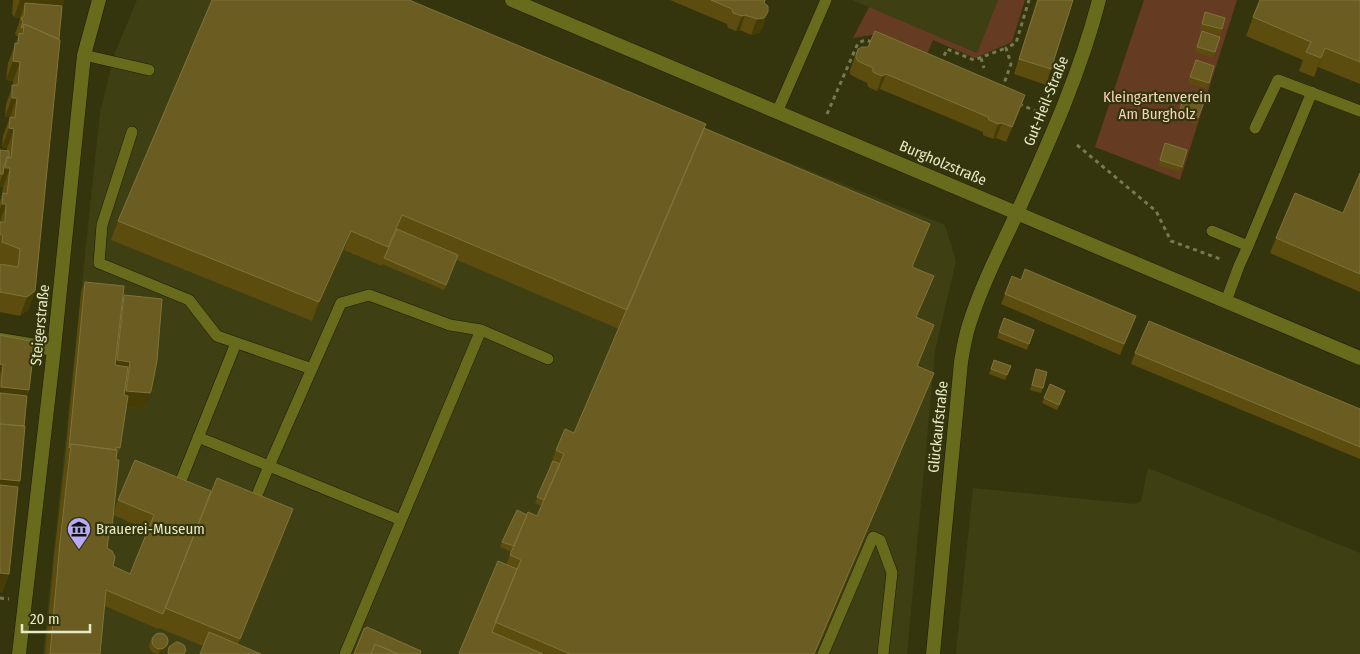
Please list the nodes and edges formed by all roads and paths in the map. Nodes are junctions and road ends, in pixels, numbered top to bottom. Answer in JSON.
{"nodes":[{"id":1,"x":99,"y":0,"type":"edge"},
{"id":2,"x":512,"y":0,"type":"edge"},
{"id":3,"x":826,"y":0,"type":"edge"},
{"id":4,"x":1029,"y":0,"type":"edge"},
{"id":5,"x":1099,"y":0,"type":"edge"},
{"id":6,"x":881,"y":45,"type":"edge"},
{"id":7,"x":1006,"y":48,"type":"junction"},
{"id":8,"x":84,"y":55,"type":"junction"},
{"id":9,"x":981,"y":58,"type":"junction"},
{"id":10,"x":984,"y":68,"type":"dead end"},
{"id":11,"x":938,"y":69,"type":"edge"},
{"id":12,"x":149,"y":70,"type":"dead end"},
{"id":13,"x":1312,"y":92,"type":"junction"},
{"id":14,"x":999,"y":96,"type":"edge"},
{"id":15,"x":1017,"y":103,"type":"edge"},
{"id":16,"x":778,"y":110,"type":"junction"},
{"id":17,"x":1034,"y":110,"type":"dead end"},
{"id":18,"x":1360,"y":111,"type":"edge"},
{"id":19,"x":1254,"y":128,"type":"dead end"},
{"id":20,"x":821,"y":129,"type":"junction"},
{"id":21,"x":132,"y":132,"type":"dead end"},
{"id":22,"x":1077,"y":145,"type":"dead end"},
{"id":23,"x":1017,"y":212,"type":"junction"},
{"id":24,"x":1212,"y":231,"type":"dead end"},
{"id":25,"x":1248,"y":246,"type":"junction"},
{"id":26,"x":1239,"y":266,"type":"junction"},
{"id":27,"x":1226,"y":301,"type":"junction"},
{"id":28,"x":481,"y":330,"type":"junction"},
{"id":29,"x":0,"y":340,"type":"edge"},
{"id":30,"x":236,"y":343,"type":"junction"},
{"id":31,"x":54,"y":349,"type":"junction"},
{"id":32,"x":1360,"y":358,"type":"edge"},
{"id":33,"x":548,"y":359,"type":"dead end"},
{"id":34,"x":312,"y":369,"type":"junction"},
{"id":35,"x":198,"y":437,"type":"junction"},
{"id":36,"x":269,"y":466,"type":"junction"},
{"id":37,"x":180,"y":483,"type":"edge"},
{"id":38,"x":251,"y":511,"type":"edge"},
{"id":39,"x":401,"y":520,"type":"junction"},
{"id":40,"x":0,"y":598,"type":"edge"},
{"id":41,"x":10,"y":599,"type":"dead end"},
{"id":42,"x":19,"y":654,"type":"edge"},
{"id":43,"x":345,"y":654,"type":"edge"},
{"id":44,"x":823,"y":654,"type":"edge"},
{"id":45,"x":883,"y":654,"type":"edge"},
{"id":46,"x":933,"y":654,"type":"edge"}],
"edges":[{"from":1,"to":8,"type":"street","name":"Steigerstraße"},
{"from":2,"to":16,"type":"street","name":"Burgholzstraße"},
{"from":3,"to":16,"type":"lane"},
{"from":4,"to":7,"type":"path"},
{"from":5,"to":23,"type":"street","name":"Gut-Heil-Straße"},
{"from":6,"to":20,"type":"path"},
{"from":7,"to":9,"type":"path"},
{"from":7,"to":14,"type":"path"},
{"from":8,"to":12,"type":"lane"},
{"from":8,"to":31,"type":"street","name":"Steigerstraße"},
{"from":9,"to":10,"type":"path"},
{"from":9,"to":11,"type":"path"},
{"from":13,"to":18,"type":"lane"},
{"from":13,"to":19,"type":"lane"},
{"from":13,"to":25,"type":"lane"},
{"from":15,"to":17,"type":"path"},
{"from":16,"to":20,"type":"street","name":"Burgholzstraße"},
{"from":20,"to":23,"type":"street","name":"Burgholzstraße"},
{"from":21,"to":30,"type":"lane"},
{"from":22,"to":26,"type":"path"},
{"from":23,"to":27,"type":"street","name":"Burgholzstraße"},
{"from":23,"to":46,"type":"street","name":"Glückaufstraße"},
{"from":24,"to":25,"type":"lane"},
{"from":25,"to":26,"type":"lane"},
{"from":26,"to":27,"type":"lane"},
{"from":27,"to":32,"type":"street","name":"Burgholzstraße"},
{"from":28,"to":33,"type":"lane"},
{"from":28,"to":34,"type":"lane"},
{"from":28,"to":39,"type":"lane"},
{"from":29,"to":31,"type":"street"},
{"from":30,"to":34,"type":"lane"},
{"from":30,"to":35,"type":"lane"},
{"from":31,"to":42,"type":"street","name":"Steigerstraße"},
{"from":34,"to":36,"type":"lane"},
{"from":35,"to":36,"type":"lane"},
{"from":35,"to":37,"type":"lane"},
{"from":36,"to":38,"type":"lane"},
{"from":36,"to":39,"type":"lane"},
{"from":39,"to":43,"type":"lane"},
{"from":40,"to":41,"type":"path"},
{"from":44,"to":45,"type":"lane"}]}
